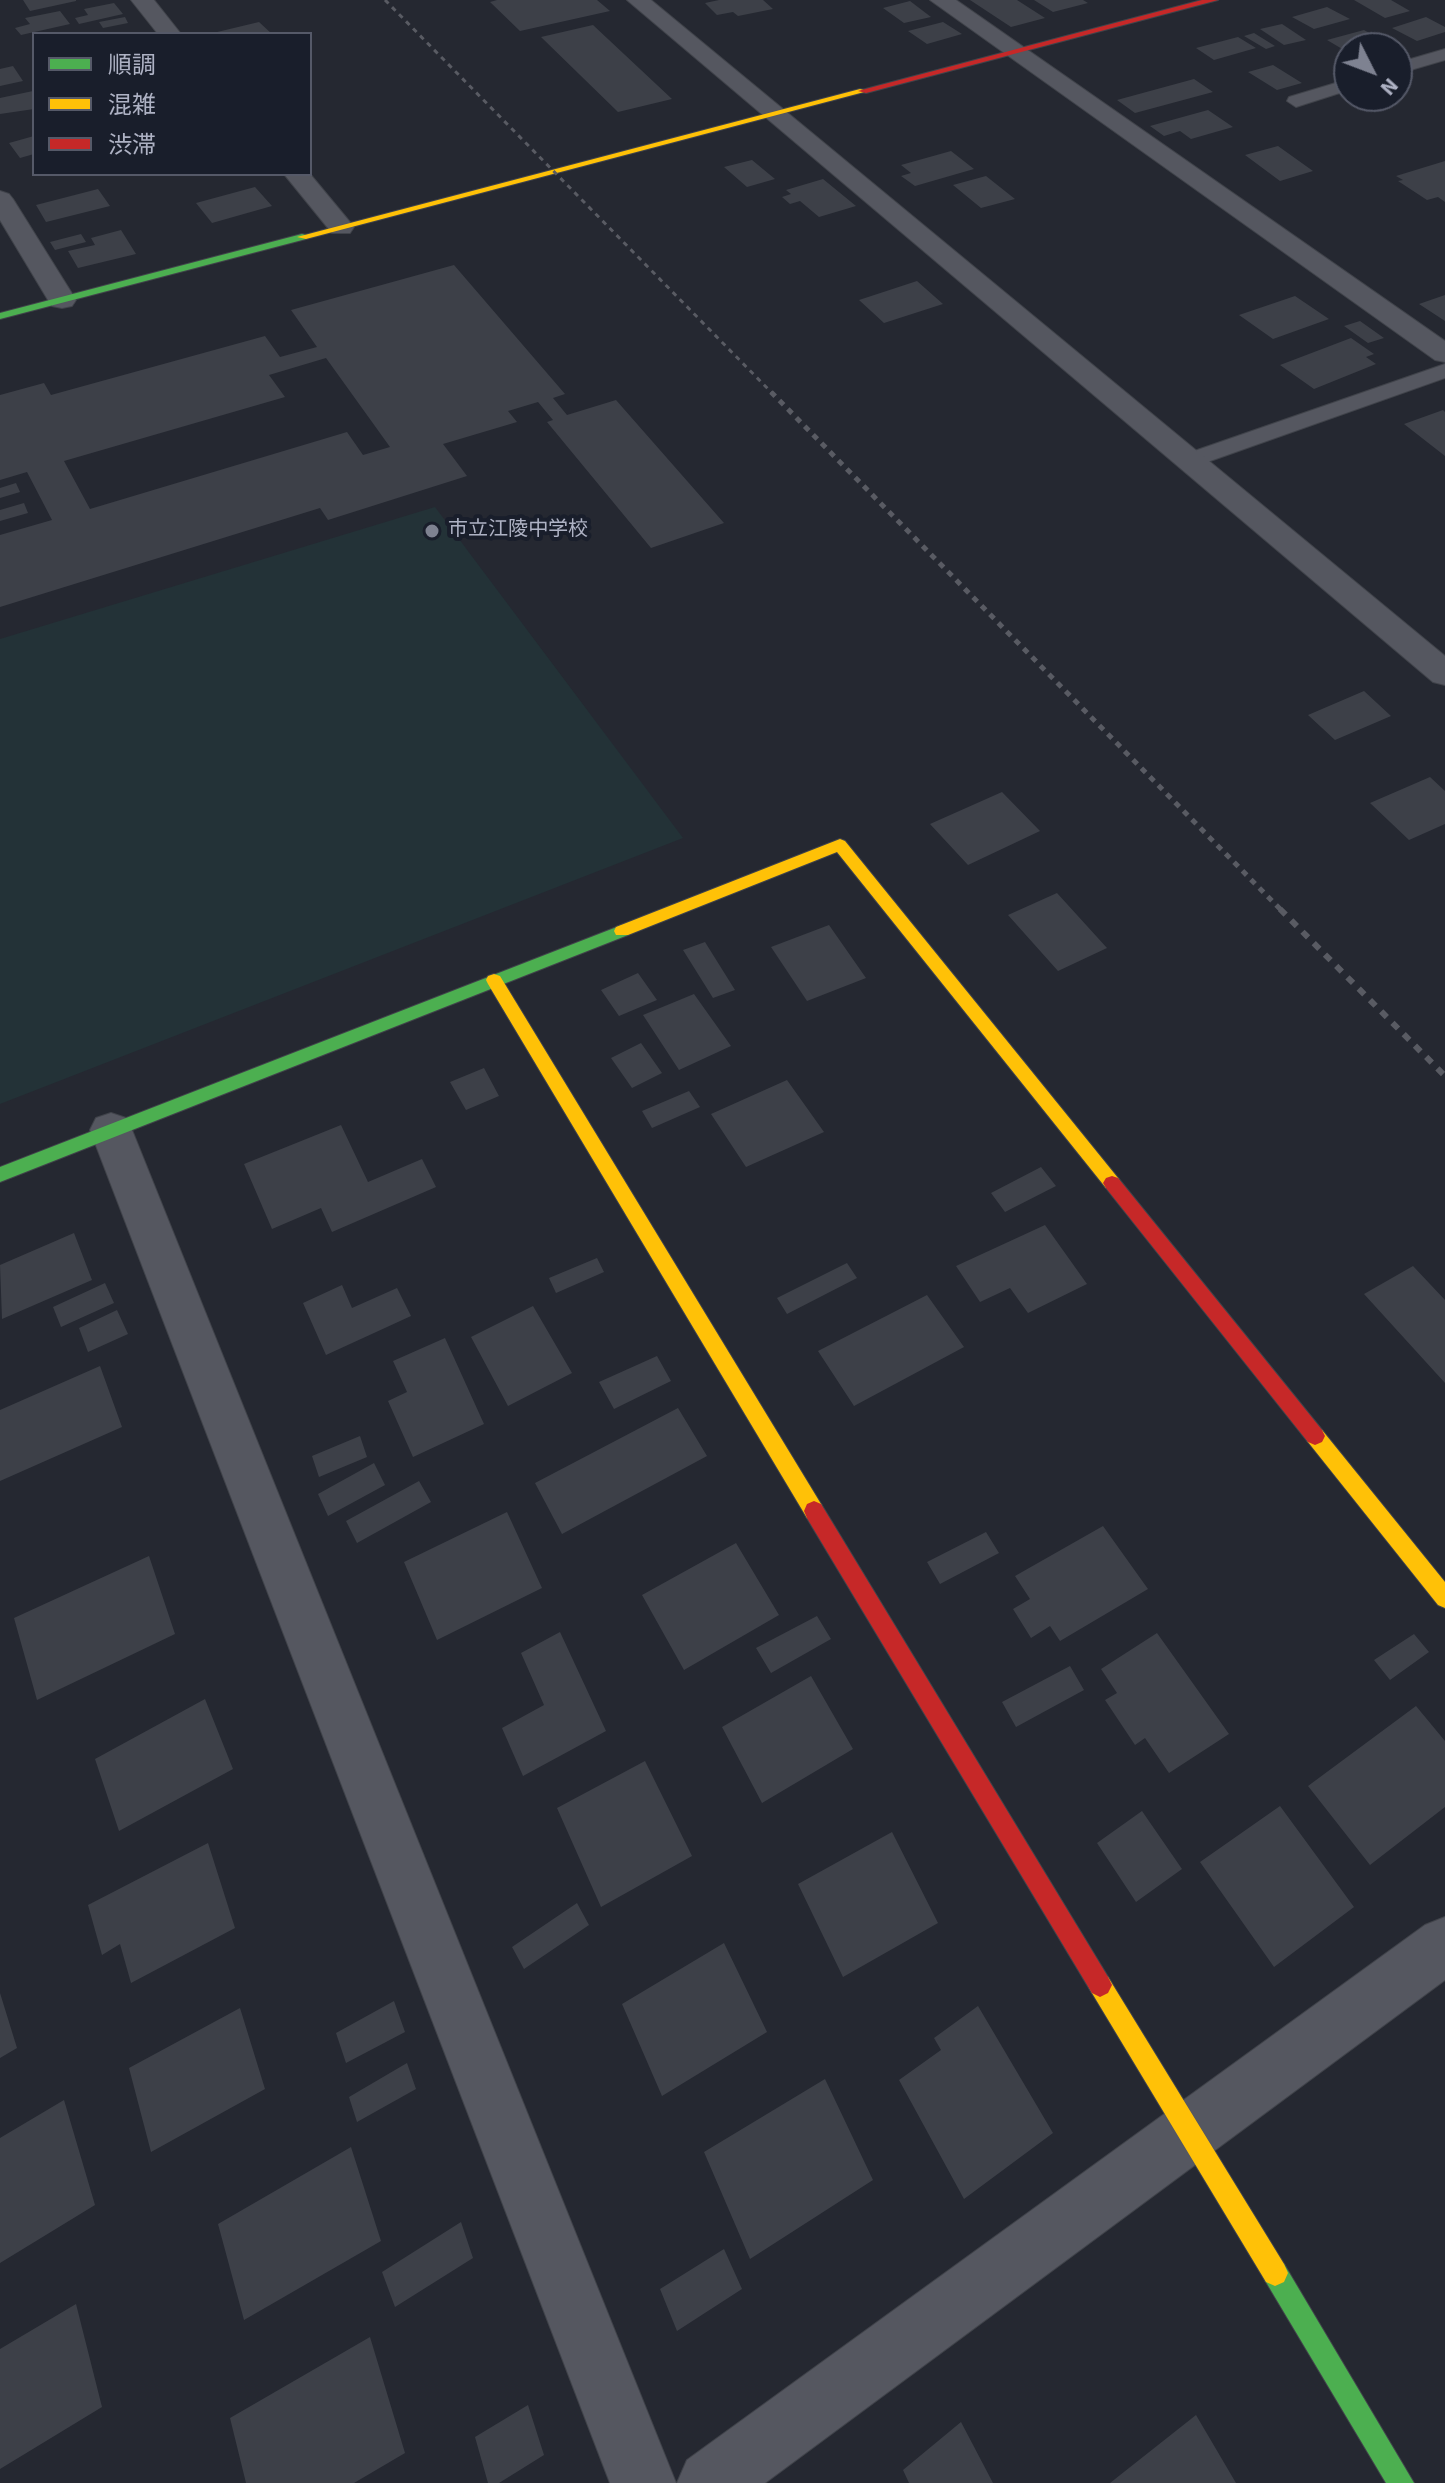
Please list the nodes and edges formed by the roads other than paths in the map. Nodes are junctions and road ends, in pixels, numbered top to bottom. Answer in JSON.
{"nodes":[{"id":1,"x":142,"y":0,"type":"edge"},
{"id":2,"x":638,"y":0,"type":"edge"},
{"id":3,"x":941,"y":0,"type":"edge"},
{"id":4,"x":1213,"y":0,"type":"edge"},
{"id":5,"x":168,"y":32,"type":"edge"},
{"id":6,"x":1016,"y":52,"type":"junction"},
{"id":7,"x":1445,"y":54,"type":"edge"},
{"id":8,"x":1413,"y":64,"type":"edge"},
{"id":9,"x":1333,"y":89,"type":"edge"},
{"id":10,"x":1296,"y":101,"type":"dead end"},
{"id":11,"x":775,"y":115,"type":"junction"},
{"id":12,"x":299,"y":176,"type":"edge"},
{"id":13,"x":0,"y":199,"type":"edge"},
{"id":14,"x":341,"y":227,"type":"junction"},
{"id":15,"x":62,"y":300,"type":"junction"},
{"id":16,"x":0,"y":316,"type":"edge"},
{"id":17,"x":1445,"y":354,"type":"edge"},
{"id":18,"x":1445,"y":371,"type":"edge"},
{"id":19,"x":1188,"y":461,"type":"junction"},
{"id":20,"x":1445,"y":674,"type":"edge"},
{"id":21,"x":494,"y":980,"type":"junction"},
{"id":22,"x":111,"y":1130,"type":"junction"},
{"id":23,"x":0,"y":1175,"type":"edge"},
{"id":24,"x":1445,"y":1598,"type":"edge"},
{"id":25,"x":1445,"y":1945,"type":"edge"},
{"id":26,"x":1190,"y":2132,"type":"junction"},
{"id":27,"x":643,"y":2483,"type":"edge"},
{"id":28,"x":710,"y":2483,"type":"edge"},
{"id":29,"x":1401,"y":2483,"type":"edge"}],
"edges":[{"from":1,"to":5,"type":"street"},
{"from":2,"to":11,"type":"street"},
{"from":3,"to":6,"type":"street"},
{"from":4,"to":6,"type":"street"},
{"from":6,"to":11,"type":"street"},
{"from":6,"to":17,"type":"street"},
{"from":7,"to":8,"type":"lane"},
{"from":9,"to":10,"type":"lane"},
{"from":11,"to":14,"type":"street"},
{"from":11,"to":19,"type":"street"},
{"from":12,"to":14,"type":"street"},
{"from":13,"to":15,"type":"street"},
{"from":14,"to":15,"type":"street"},
{"from":15,"to":16,"type":"street"},
{"from":18,"to":19,"type":"lane"},
{"from":19,"to":20,"type":"street"},
{"from":21,"to":22,"type":"street"},
{"from":21,"to":24,"type":"street"},
{"from":21,"to":26,"type":"street"},
{"from":22,"to":23,"type":"street"},
{"from":22,"to":27,"type":"street"},
{"from":25,"to":26,"type":"street"},
{"from":26,"to":28,"type":"street"},
{"from":26,"to":29,"type":"street"}]}
